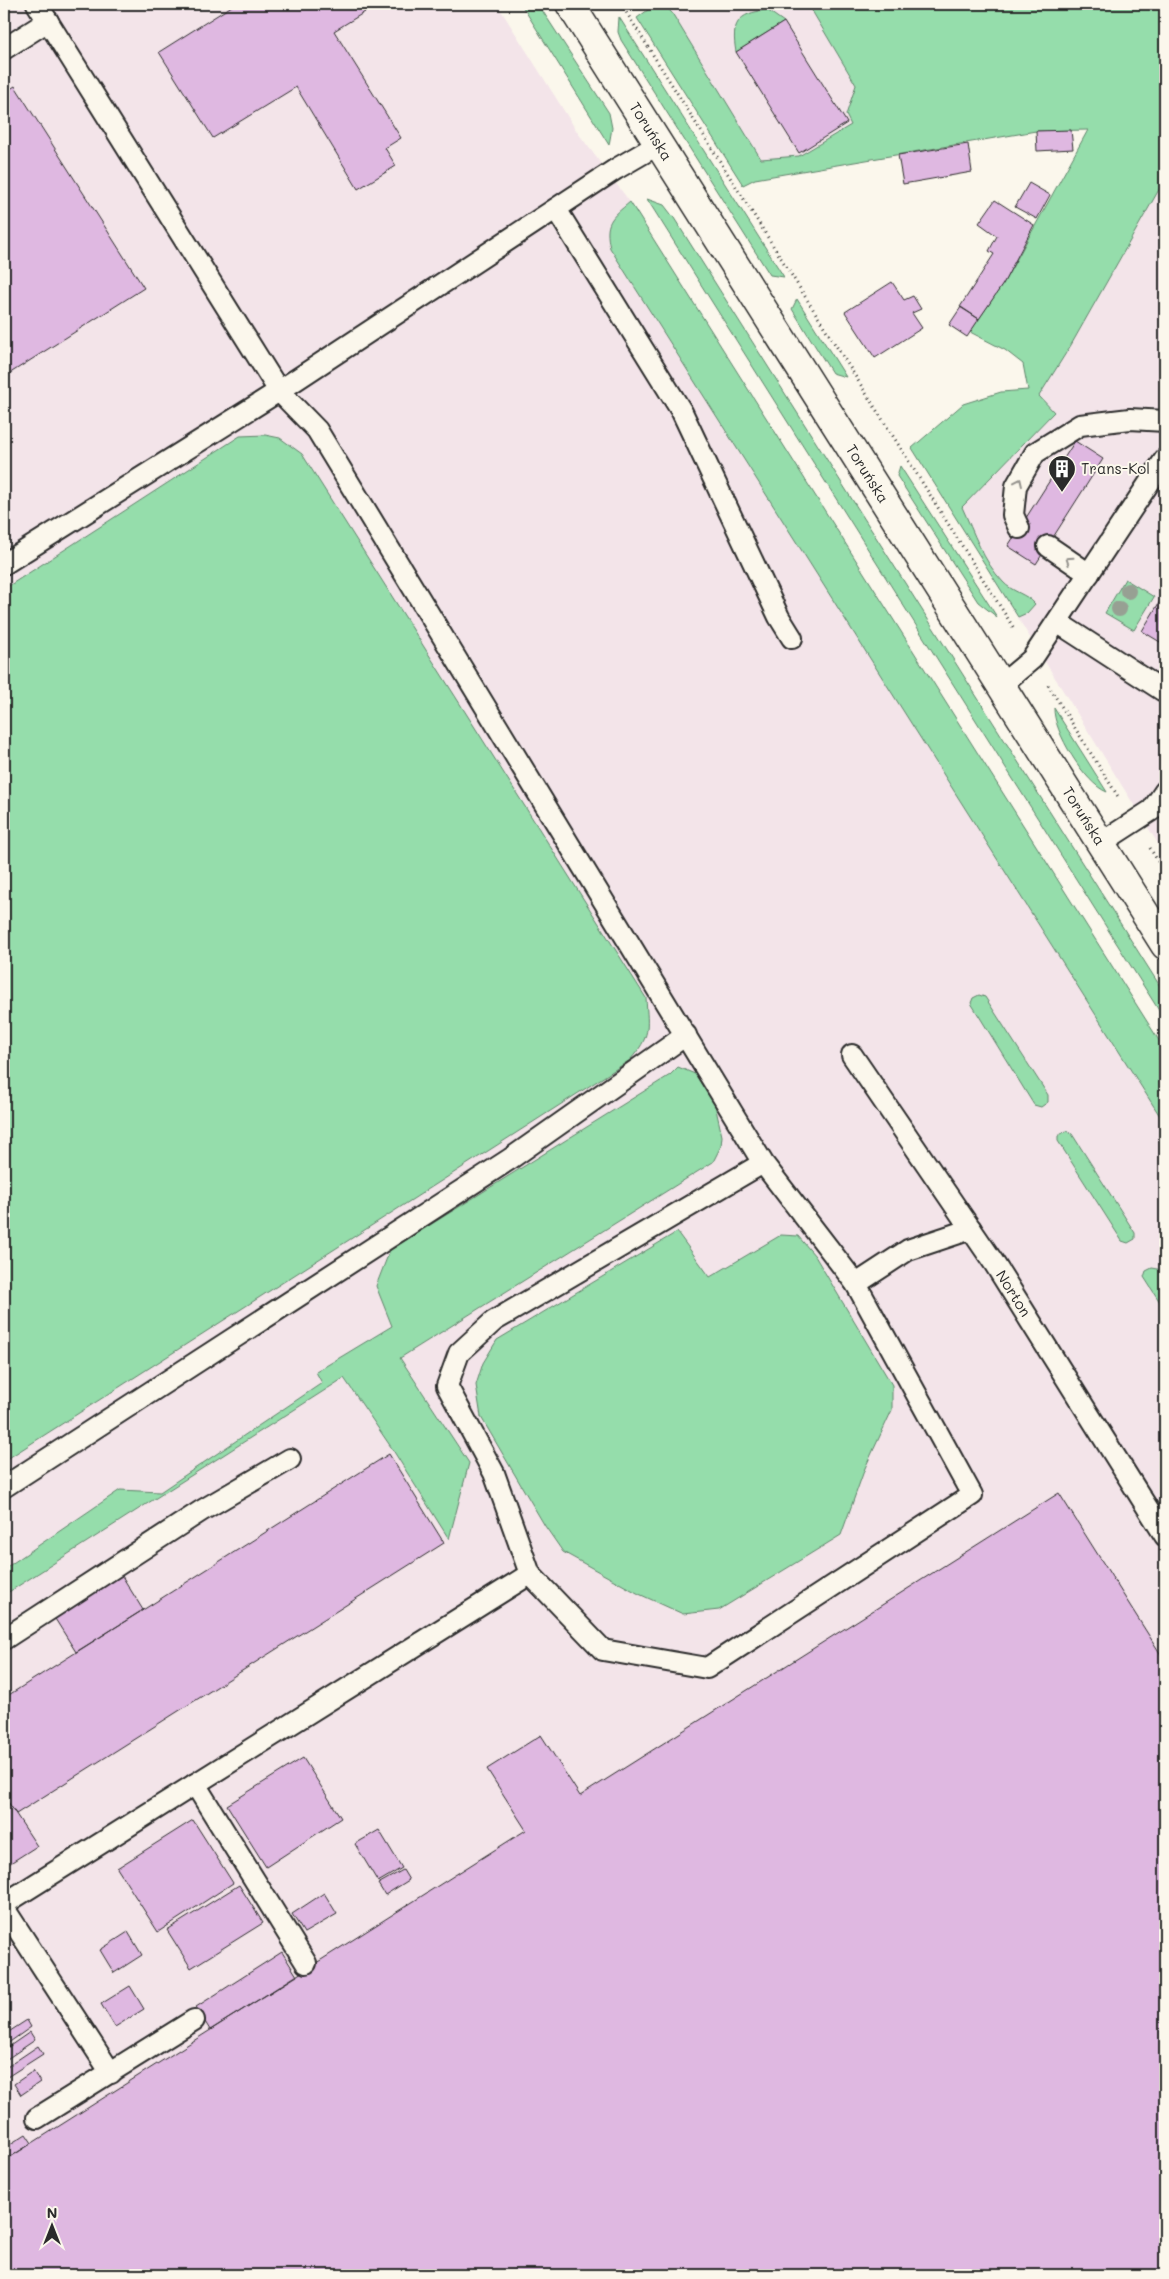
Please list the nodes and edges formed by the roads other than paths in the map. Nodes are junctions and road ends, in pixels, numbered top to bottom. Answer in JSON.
{"nodes":[{"id":1,"x":37,"y":4,"type":"edge"},
{"id":2,"x":576,"y":6,"type":"edge"},
{"id":3,"x":48,"y":21,"type":"junction"},
{"id":4,"x":4,"y":49,"type":"edge"},
{"id":5,"x":658,"y":144,"type":"junction"},
{"id":6,"x":556,"y":209,"type":"junction"},
{"id":7,"x":279,"y":391,"type":"junction"},
{"id":8,"x":1165,"y":421,"type":"edge"},
{"id":9,"x":1165,"y":459,"type":"edge"},
{"id":10,"x":1020,"y":528,"type":"dead end"},
{"id":11,"x":1048,"y":546,"type":"dead end"},
{"id":12,"x":4,"y":564,"type":"edge"},
{"id":13,"x":1089,"y":574,"type":"junction"},
{"id":14,"x":1057,"y":622,"type":"junction"},
{"id":15,"x":792,"y":638,"type":"dead end"},
{"id":16,"x":1001,"y":685,"type":"junction"},
{"id":17,"x":1165,"y":692,"type":"edge"},
{"id":18,"x":1165,"y":790,"type":"edge"},
{"id":19,"x":1101,"y":843,"type":"junction"},
{"id":20,"x":1165,"y":945,"type":"edge"},
{"id":21,"x":686,"y":1035,"type":"junction"},
{"id":22,"x":852,"y":1055,"type":"dead end"},
{"id":23,"x":763,"y":1163,"type":"junction"},
{"id":24,"x":971,"y":1229,"type":"junction"},
{"id":25,"x":856,"y":1284,"type":"junction"},
{"id":26,"x":290,"y":1459,"type":"dead end"},
{"id":27,"x":4,"y":1487,"type":"edge"},
{"id":28,"x":1165,"y":1536,"type":"edge"},
{"id":29,"x":530,"y":1574,"type":"junction"},
{"id":30,"x":4,"y":1639,"type":"edge"},
{"id":31,"x":195,"y":1784,"type":"junction"},
{"id":32,"x":4,"y":1904,"type":"edge"},
{"id":33,"x":4,"y":1908,"type":"edge"},
{"id":34,"x":306,"y":1963,"type":"dead end"},
{"id":35,"x":194,"y":2020,"type":"dead end"},
{"id":36,"x":111,"y":2072,"type":"junction"},
{"id":37,"x":37,"y":2118,"type":"dead end"}],
"edges":[{"from":1,"to":3,"type":"lane"},
{"from":2,"to":5,"type":"street","name":"Toruńska"},
{"from":3,"to":4,"type":"lane"},
{"from":3,"to":7,"type":"lane"},
{"from":5,"to":6,"type":"lane"},
{"from":5,"to":16,"type":"street","name":"Toruńska"},
{"from":6,"to":7,"type":"lane"},
{"from":6,"to":15,"type":"lane"},
{"from":7,"to":12,"type":"lane"},
{"from":7,"to":21,"type":"lane"},
{"from":10,"to":8,"type":"lane","one_way":true},
{"from":9,"to":13,"type":"lane"},
{"from":13,"to":11,"type":"lane","one_way":true},
{"from":13,"to":14,"type":"lane"},
{"from":14,"to":16,"type":"lane"},
{"from":14,"to":17,"type":"lane"},
{"from":16,"to":19,"type":"street","name":"Toruńska"},
{"from":18,"to":19,"type":"lane"},
{"from":19,"to":20,"type":"street","name":"Toruńska"},
{"from":21,"to":23,"type":"lane"},
{"from":21,"to":27,"type":"lane"},
{"from":22,"to":24,"type":"lane","name":"Norton"},
{"from":23,"to":25,"type":"lane"},
{"from":23,"to":29,"type":"lane"},
{"from":24,"to":25,"type":"lane"},
{"from":24,"to":28,"type":"lane","name":"Norton"},
{"from":25,"to":29,"type":"lane"},
{"from":26,"to":30,"type":"lane"},
{"from":29,"to":31,"type":"lane"},
{"from":31,"to":32,"type":"lane"},
{"from":31,"to":34,"type":"lane"},
{"from":33,"to":36,"type":"lane"},
{"from":35,"to":36,"type":"lane"},
{"from":36,"to":37,"type":"lane"}]}
